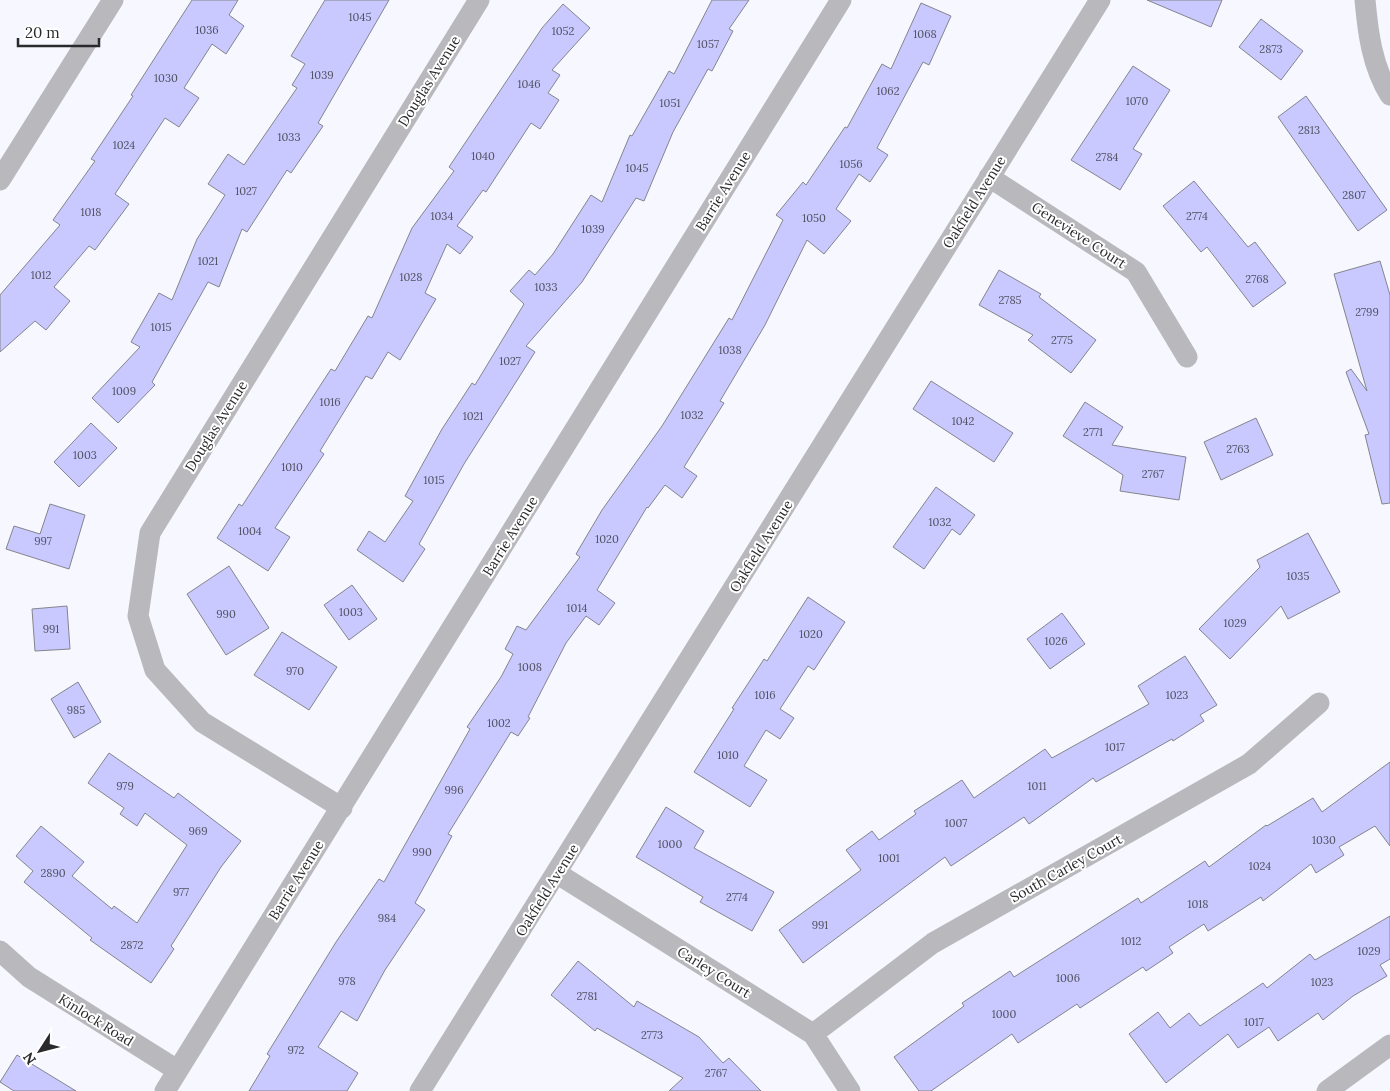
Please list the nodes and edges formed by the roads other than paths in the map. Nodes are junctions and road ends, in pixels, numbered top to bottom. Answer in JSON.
{"nodes":[{"id":1,"x":113,"y":0,"type":"edge"},
{"id":2,"x":479,"y":0,"type":"edge"},
{"id":3,"x":841,"y":0,"type":"edge"},
{"id":4,"x":1100,"y":0,"type":"edge"},
{"id":5,"x":1366,"y":0,"type":"edge"},
{"id":6,"x":1390,"y":95,"type":"edge"},
{"id":7,"x":990,"y":177,"type":"junction"},
{"id":8,"x":0,"y":180,"type":"edge"},
{"id":9,"x":1187,"y":357,"type":"dead end"},
{"id":10,"x":1319,"y":703,"type":"dead end"},
{"id":11,"x":342,"y":808,"type":"junction"},
{"id":12,"x":558,"y":874,"type":"junction"},
{"id":13,"x":0,"y":951,"type":"edge"},
{"id":14,"x":813,"y":1034,"type":"junction"},
{"id":15,"x":1390,"y":1045,"type":"edge"},
{"id":16,"x":177,"y":1070,"type":"junction"},
{"id":17,"x":165,"y":1091,"type":"edge"},
{"id":18,"x":420,"y":1091,"type":"edge"},
{"id":19,"x":850,"y":1091,"type":"edge"},
{"id":20,"x":1327,"y":1091,"type":"edge"}],
"edges":[{"from":1,"to":8,"type":"street"},
{"from":2,"to":11,"type":"street","name":"Douglas Avenue"},
{"from":3,"to":11,"type":"street","name":"Barrie Avenue"},
{"from":4,"to":7,"type":"street","name":"Oakfield Avenue"},
{"from":5,"to":6,"type":"street"},
{"from":7,"to":9,"type":"street","name":"Genevieve Court"},
{"from":7,"to":12,"type":"street","name":"Oakfield Avenue"},
{"from":10,"to":14,"type":"street","name":"South Carley Court"},
{"from":11,"to":16,"type":"street","name":"Barrie Avenue"},
{"from":12,"to":14,"type":"street","name":"Carley Court"},
{"from":12,"to":18,"type":"street","name":"Oakfield Avenue"},
{"from":13,"to":16,"type":"street","name":"Kinlock Road"},
{"from":14,"to":19,"type":"street","name":"Carley Court"},
{"from":15,"to":20,"type":"street"},
{"from":16,"to":17,"type":"street"}]}
